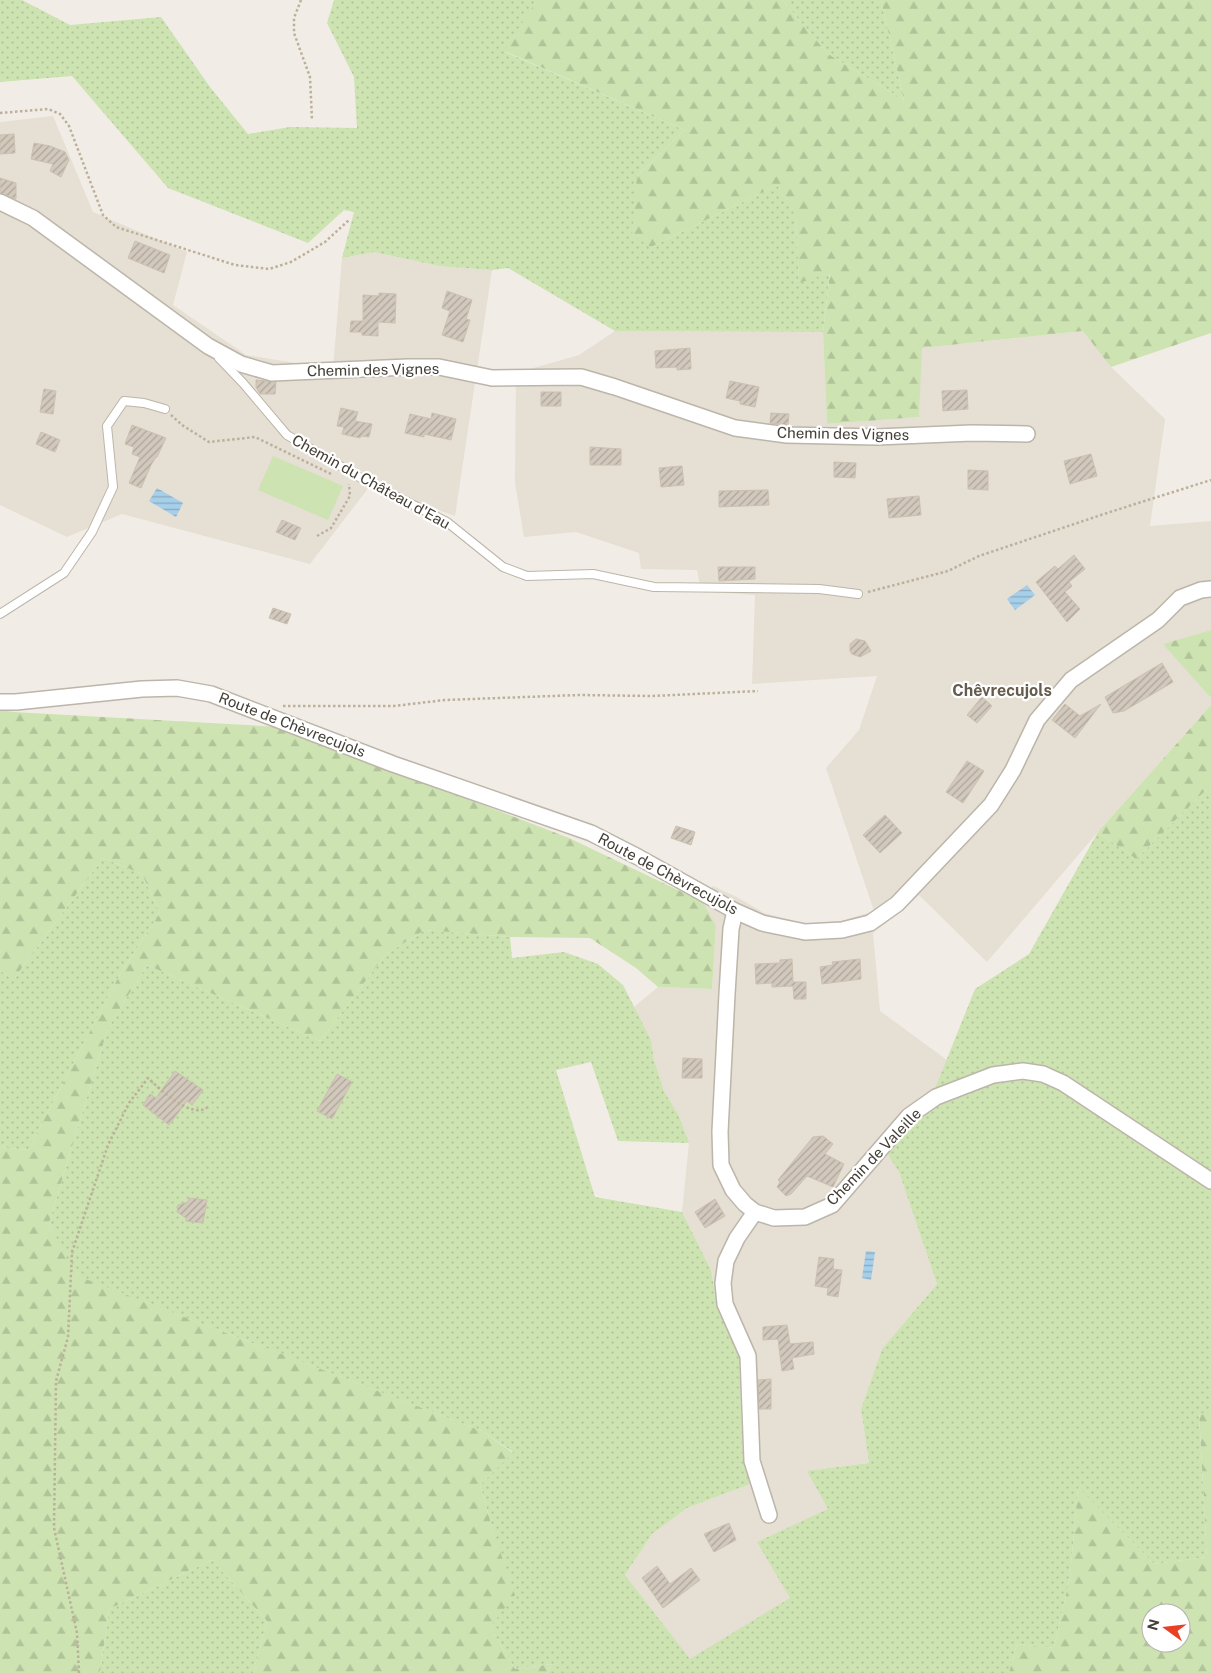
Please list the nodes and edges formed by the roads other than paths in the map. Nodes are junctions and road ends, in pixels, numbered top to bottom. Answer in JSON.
{"nodes":[{"id":1,"x":0,"y":202,"type":"edge"},
{"id":2,"x":208,"y":346,"type":"junction"},
{"id":3,"x":165,"y":409,"type":"road end"},
{"id":4,"x":1027,"y":434,"type":"dead end"},
{"id":5,"x":1211,"y":589,"type":"edge"},
{"id":6,"x":858,"y":594,"type":"road end"},
{"id":7,"x":0,"y":614,"type":"edge"},
{"id":8,"x":0,"y":702,"type":"edge"},
{"id":9,"x":735,"y":911,"type":"junction"},
{"id":10,"x":1211,"y":1181,"type":"edge"},
{"id":11,"x":755,"y":1212,"type":"junction"},
{"id":12,"x":769,"y":1515,"type":"dead end"}],
"edges":[{"from":1,"to":2,"type":"street","name":"Chemin des Vignes"},
{"from":2,"to":4,"type":"street","name":"Chemin des Vignes"},
{"from":2,"to":6,"type":"lane","name":"Chemin du Château d'Eau"},
{"from":3,"to":7,"type":"lane"},
{"from":5,"to":9,"type":"street","name":"Route de Chèvrecujols"},
{"from":8,"to":9,"type":"street","name":"Route de Chèvrecujols"},
{"from":9,"to":11,"type":"street"},
{"from":10,"to":11,"type":"street","name":"Chemin de Valeille"},
{"from":11,"to":12,"type":"street"}]}
